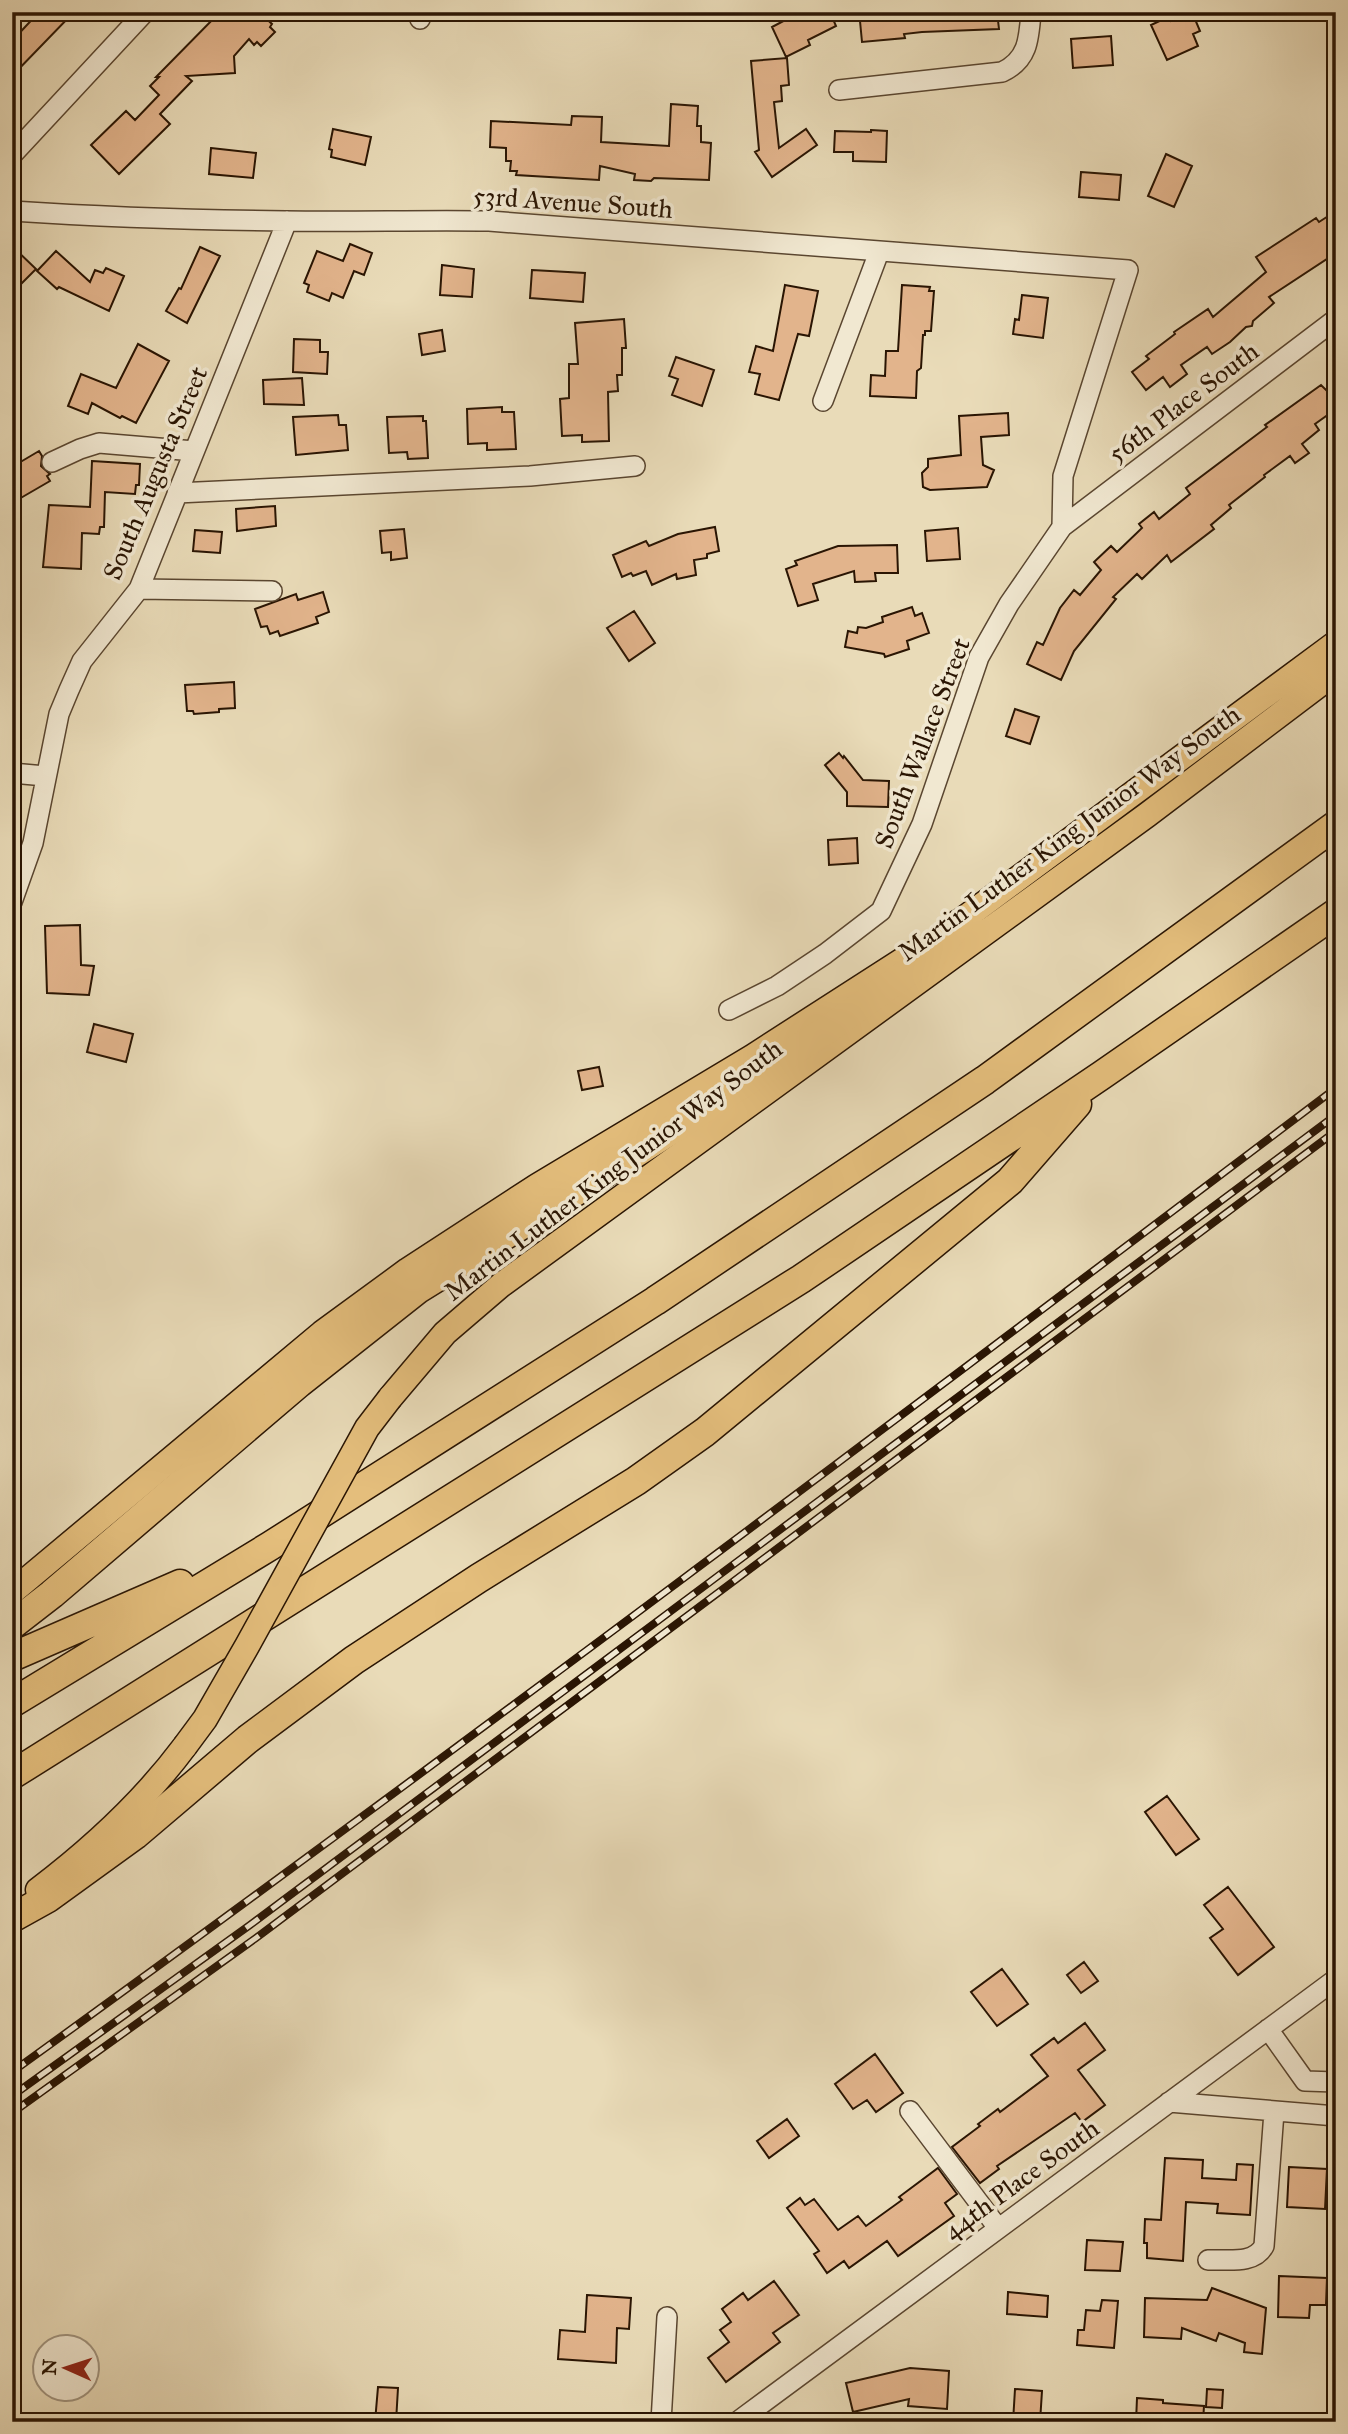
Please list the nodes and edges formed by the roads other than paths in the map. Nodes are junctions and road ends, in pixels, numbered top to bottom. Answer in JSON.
{"nodes":[{"id":1,"x":145,"y":12,"type":"edge"},
{"id":2,"x":1031,"y":12,"type":"edge"},
{"id":3,"x":839,"y":90,"type":"dead end"},
{"id":4,"x":12,"y":155,"type":"edge"},
{"id":5,"x":12,"y":211,"type":"edge"},
{"id":6,"x":287,"y":221,"type":"junction"},
{"id":7,"x":879,"y":252,"type":"junction"},
{"id":8,"x":1336,"y":319,"type":"edge"},
{"id":9,"x":824,"y":401,"type":"dead end"},
{"id":10,"x":194,"y":451,"type":"junction"},
{"id":11,"x":51,"y":462,"type":"dead end"},
{"id":12,"x":635,"y":466,"type":"dead end"},
{"id":13,"x":177,"y":494,"type":"junction"},
{"id":14,"x":1062,"y":527,"type":"junction"},
{"id":15,"x":139,"y":589,"type":"junction"},
{"id":16,"x":272,"y":591,"type":"dead end"},
{"id":17,"x":1336,"y":643,"type":"edge"},
{"id":18,"x":1336,"y":672,"type":"edge"},
{"id":19,"x":12,"y":773,"type":"edge"},
{"id":20,"x":45,"y":776,"type":"junction"},
{"id":21,"x":1336,"y":825,"type":"edge"},
{"id":22,"x":12,"y":902,"type":"edge"},
{"id":23,"x":1336,"y":912,"type":"edge"},
{"id":24,"x":959,"y":924,"type":"junction"},
{"id":25,"x":729,"y":1010,"type":"dead end"},
{"id":26,"x":1102,"y":1076,"type":"junction"},
{"id":27,"x":270,"y":1546,"type":"junction"},
{"id":28,"x":12,"y":1592,"type":"edge"},
{"id":29,"x":12,"y":1625,"type":"edge"},
{"id":30,"x":12,"y":1657,"type":"edge"},
{"id":31,"x":12,"y":1703,"type":"edge"},
{"id":32,"x":12,"y":1775,"type":"edge"},
{"id":33,"x":12,"y":1910,"type":"edge"},
{"id":34,"x":12,"y":1918,"type":"edge"},
{"id":35,"x":1336,"y":1979,"type":"edge"},
{"id":36,"x":1269,"y":2029,"type":"junction"},
{"id":37,"x":1336,"y":2082,"type":"edge"},
{"id":38,"x":1169,"y":2102,"type":"junction"},
{"id":39,"x":910,"y":2111,"type":"dead end"},
{"id":40,"x":1274,"y":2112,"type":"junction"},
{"id":41,"x":1336,"y":2116,"type":"edge"},
{"id":42,"x":998,"y":2228,"type":"junction"},
{"id":43,"x":1208,"y":2260,"type":"dead end"},
{"id":44,"x":667,"y":2317,"type":"dead end"},
{"id":45,"x":660,"y":2422,"type":"edge"},
{"id":46,"x":737,"y":2422,"type":"edge"}],
"edges":[{"from":1,"to":4,"type":"street"},
{"from":2,"to":3,"type":"street"},
{"from":5,"to":6,"type":"street","name":"53rd Avenue South"},
{"from":6,"to":7,"type":"street","name":"53rd Avenue South"},
{"from":6,"to":10,"type":"street","name":"South Augusta Street"},
{"from":7,"to":9,"type":"street"},
{"from":7,"to":14,"type":"street","name":"53rd Avenue South"},
{"from":8,"to":14,"type":"street","name":"56th Place South"},
{"from":10,"to":11,"type":"street"},
{"from":10,"to":13,"type":"street","name":"South Augusta Street"},
{"from":12,"to":13,"type":"street"},
{"from":13,"to":15,"type":"street","name":"South Augusta Street"},
{"from":14,"to":25,"type":"street","name":"South Wallace Street"},
{"from":15,"to":16,"type":"street"},
{"from":15,"to":20,"type":"street","name":"South Augusta Street"},
{"from":17,"to":24,"type":"main road","name":"Martin Luther King Junior Way South"},
{"from":18,"to":33,"type":"main road","name":"Martin Luther King Junior Way South","bridge":true},
{"from":19,"to":20,"type":"street"},
{"from":20,"to":22,"type":"street","name":"South Augusta Street"},
{"from":21,"to":27,"type":"highway"},
{"from":23,"to":26,"type":"highway"},
{"from":24,"to":28,"type":"main road","name":"Martin Luther King Junior Way South"},
{"from":24,"to":29,"type":"highway"},
{"from":26,"to":32,"type":"highway"},
{"from":26,"to":34,"type":"highway"},
{"from":27,"to":30,"type":"highway"},
{"from":27,"to":31,"type":"highway"},
{"from":35,"to":36,"type":"street","name":"44th Place South"},
{"from":36,"to":37,"type":"street"},
{"from":36,"to":38,"type":"street","name":"44th Place South"},
{"from":38,"to":40,"type":"street"},
{"from":38,"to":42,"type":"street","name":"44th Place South"},
{"from":39,"to":42,"type":"street"},
{"from":40,"to":41,"type":"street"},
{"from":40,"to":43,"type":"street"},
{"from":42,"to":46,"type":"street","name":"44th Place South"},
{"from":44,"to":45,"type":"street"}]}
